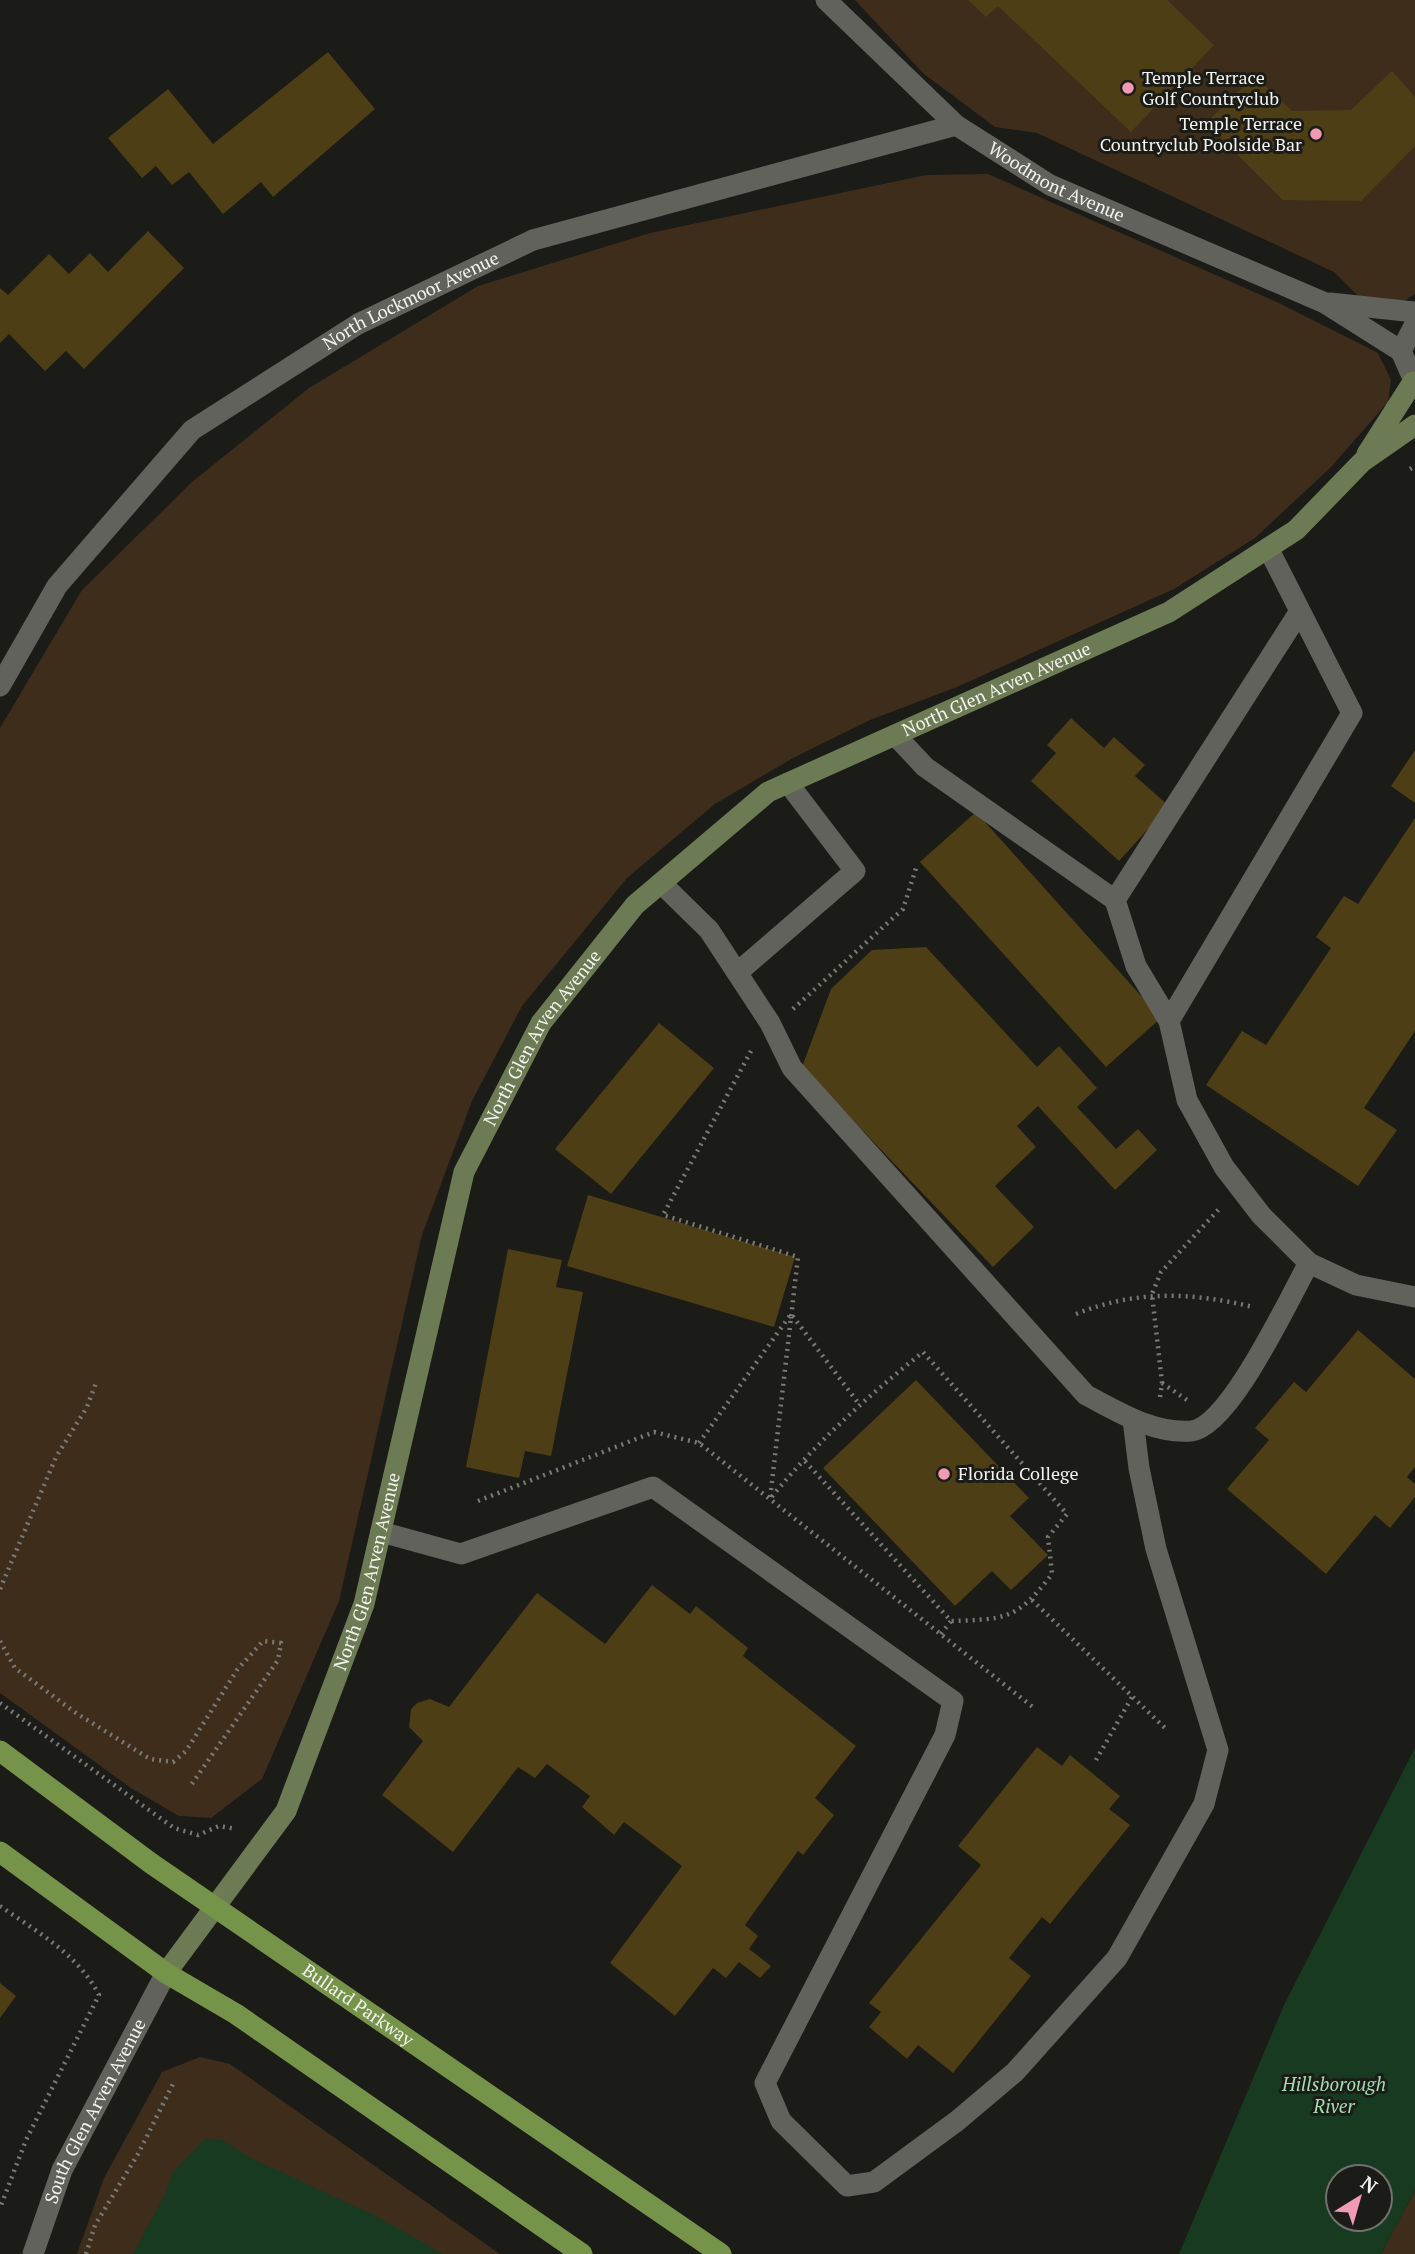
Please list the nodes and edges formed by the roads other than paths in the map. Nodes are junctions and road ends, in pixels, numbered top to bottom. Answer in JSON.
{"nodes":[{"id":1,"x":826,"y":0,"type":"edge"},
{"id":2,"x":956,"y":125,"type":"junction"},
{"id":3,"x":1325,"y":303,"type":"junction"},
{"id":4,"x":1415,"y":313,"type":"edge"},
{"id":5,"x":1415,"y":324,"type":"edge"},
{"id":6,"x":1401,"y":351,"type":"junction"},
{"id":7,"x":1414,"y":382,"type":"edge"},
{"id":8,"x":1415,"y":425,"type":"edge"},
{"id":9,"x":1362,"y":462,"type":"junction"},
{"id":10,"x":1268,"y":548,"type":"junction"},
{"id":11,"x":1300,"y":611,"type":"junction"},
{"id":12,"x":0,"y":686,"type":"edge"},
{"id":13,"x":895,"y":736,"type":"junction"},
{"id":14,"x":788,"y":783,"type":"junction"},
{"id":15,"x":662,"y":883,"type":"junction"},
{"id":16,"x":1115,"y":900,"type":"junction"},
{"id":17,"x":737,"y":973,"type":"junction"},
{"id":18,"x":1169,"y":1021,"type":"junction"},
{"id":19,"x":1309,"y":1264,"type":"junction"},
{"id":20,"x":1415,"y":1297,"type":"edge"},
{"id":21,"x":1133,"y":1420,"type":"junction"},
{"id":22,"x":381,"y":1532,"type":"junction"},
{"id":23,"x":0,"y":1751,"type":"edge"},
{"id":24,"x":0,"y":1852,"type":"edge"},
{"id":25,"x":215,"y":1906,"type":"junction"},
{"id":26,"x":166,"y":1973,"type":"junction"},
{"id":27,"x":33,"y":2254,"type":"edge"},
{"id":28,"x":582,"y":2254,"type":"edge"},
{"id":29,"x":721,"y":2254,"type":"edge"}],
"edges":[{"from":1,"to":2,"type":"street","name":"Woodmont Avenue"},
{"from":2,"to":3,"type":"street","name":"Woodmont Avenue"},
{"from":2,"to":12,"type":"street","name":"North Lockmoor Avenue"},
{"from":3,"to":4,"type":"street","name":"Woodmont Avenue"},
{"from":3,"to":6,"type":"street","name":"Woodmont Avenue"},
{"from":5,"to":6,"type":"street"},
{"from":6,"to":7,"type":"street"},
{"from":7,"to":9,"type":"street","name":"North Glen Arven Avenue"},
{"from":8,"to":9,"type":"street","name":"North Glen Arven Avenue"},
{"from":9,"to":10,"type":"street","name":"North Glen Arven Avenue"},
{"from":10,"to":11,"type":"street"},
{"from":10,"to":13,"type":"street","name":"North Glen Arven Avenue"},
{"from":11,"to":16,"type":"street"},
{"from":11,"to":18,"type":"street"},
{"from":13,"to":14,"type":"street","name":"North Glen Arven Avenue"},
{"from":13,"to":16,"type":"street"},
{"from":14,"to":15,"type":"street","name":"North Glen Arven Avenue"},
{"from":14,"to":17,"type":"street"},
{"from":15,"to":17,"type":"street"},
{"from":15,"to":22,"type":"street","name":"North Glen Arven Avenue"},
{"from":16,"to":18,"type":"street"},
{"from":17,"to":21,"type":"street"},
{"from":18,"to":19,"type":"street"},
{"from":19,"to":20,"type":"street"},
{"from":19,"to":21,"type":"street"},
{"from":21,"to":22,"type":"street"},
{"from":22,"to":25,"type":"street","name":"North Glen Arven Avenue"},
{"from":23,"to":25,"type":"main road","name":"Bullard Parkway"},
{"from":24,"to":26,"type":"main road"},
{"from":25,"to":26,"type":"street","name":"North Glen Arven Avenue"},
{"from":25,"to":29,"type":"main road","name":"Bullard Parkway"},
{"from":26,"to":27,"type":"street","name":"South Glen Arven Avenue"},
{"from":26,"to":28,"type":"main road"}]}
